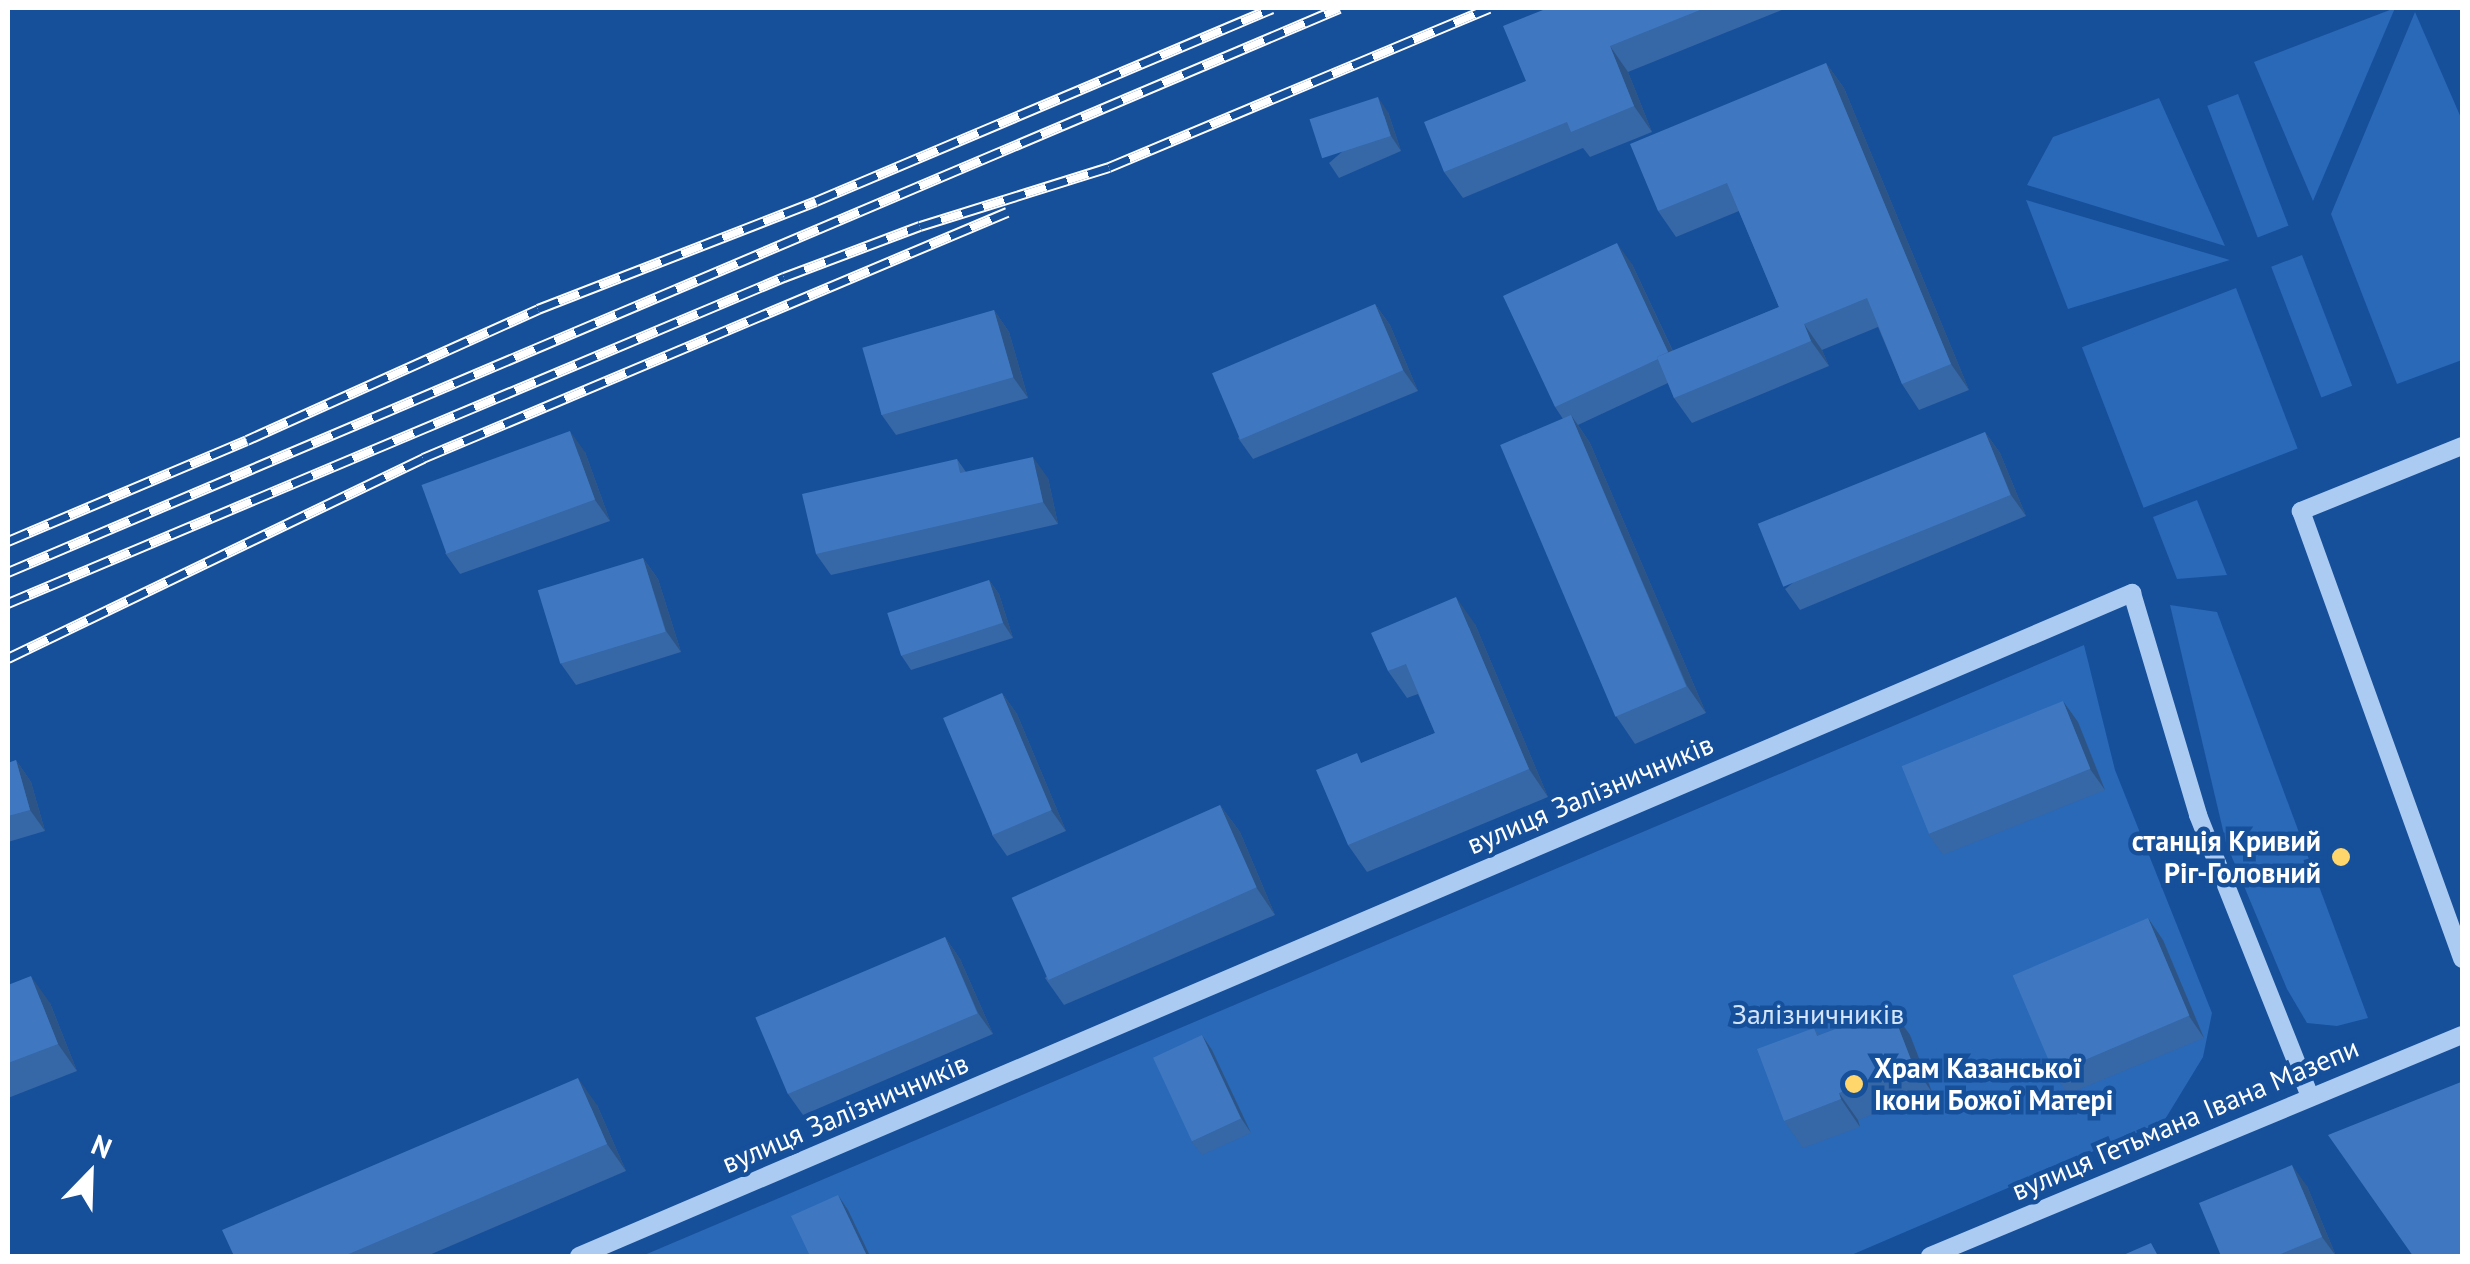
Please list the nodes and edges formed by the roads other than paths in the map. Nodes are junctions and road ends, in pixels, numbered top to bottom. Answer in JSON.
{"nodes":[{"id":1,"x":2462,"y":446,"type":"edge"},
{"id":2,"x":2462,"y":959,"type":"edge"},
{"id":3,"x":2462,"y":1035,"type":"edge"},
{"id":4,"x":2310,"y":1096,"type":"junction"},
{"id":5,"x":579,"y":1256,"type":"edge"},
{"id":6,"x":1930,"y":1256,"type":"edge"}],
"edges":[{"from":1,"to":2,"type":"street"},
{"from":3,"to":4,"type":"street","name":"вулиця Гетьмана Івана Мазепи"},
{"from":4,"to":5,"type":"street","name":"вулиця Залізничників"},
{"from":4,"to":6,"type":"street","name":"вулиця Гетьмана Івана Мазепи"}]}
